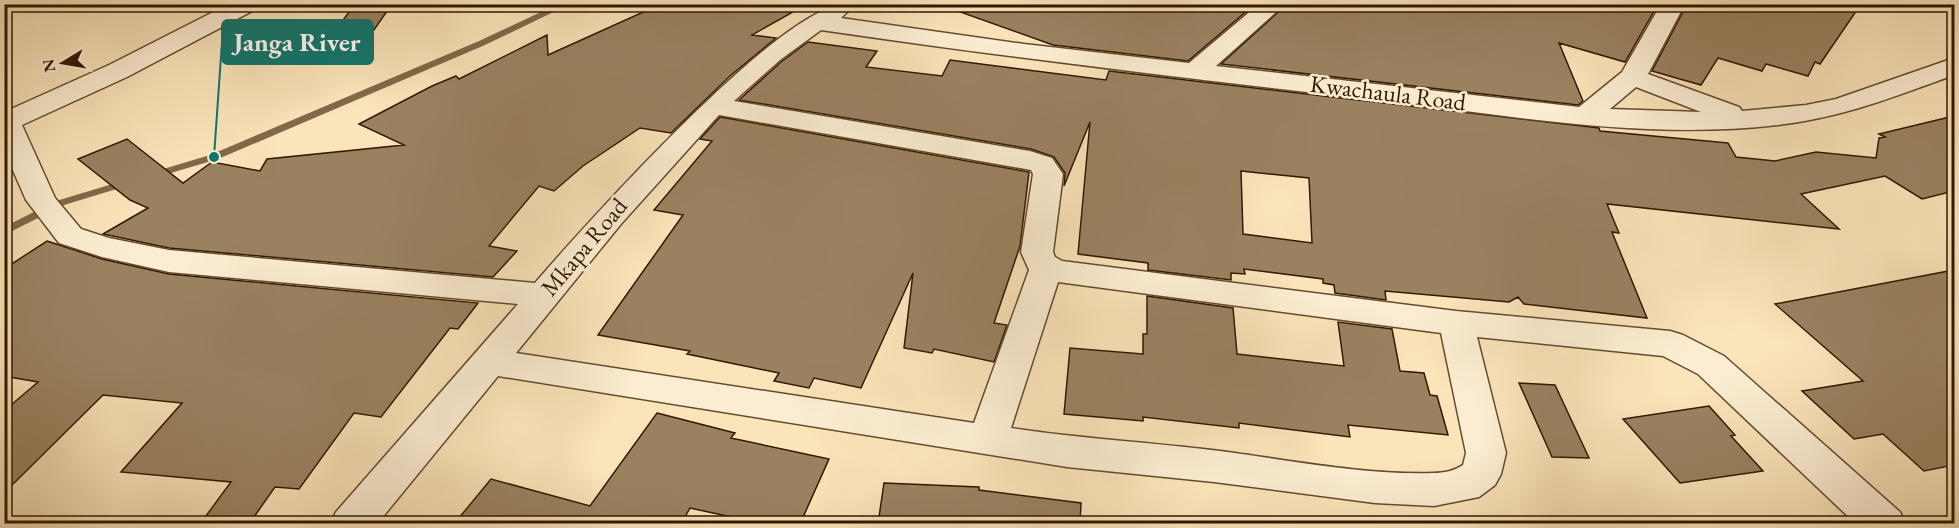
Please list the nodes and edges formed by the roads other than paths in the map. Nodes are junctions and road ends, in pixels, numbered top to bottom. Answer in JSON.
{"nodes":[{"id":1,"x":248,"y":4,"type":"edge"},
{"id":2,"x":849,"y":4,"type":"edge"},
{"id":3,"x":1275,"y":4,"type":"edge"},
{"id":4,"x":1673,"y":4,"type":"edge"},
{"id":5,"x":816,"y":22,"type":"junction"},
{"id":6,"x":1954,"y":66,"type":"edge"},
{"id":7,"x":1196,"y":70,"type":"junction"},
{"id":8,"x":1633,"y":77,"type":"junction"},
{"id":9,"x":712,"y":106,"type":"junction"},
{"id":10,"x":1585,"y":117,"type":"junction"},
{"id":11,"x":1747,"y":120,"type":"junction"},
{"id":12,"x":7,"y":129,"type":"edge"},
{"id":13,"x":1046,"y":268,"type":"junction"},
{"id":14,"x":544,"y":295,"type":"junction"},
{"id":15,"x":1456,"y":323,"type":"junction"},
{"id":16,"x":489,"y":362,"type":"junction"},
{"id":17,"x":987,"y":441,"type":"junction"},
{"id":18,"x":351,"y":524,"type":"edge"},
{"id":19,"x":1885,"y":524,"type":"edge"}],
"edges":[{"from":1,"to":12,"type":"street"},
{"from":2,"to":5,"type":"street","name":"Mkapa Road"},
{"from":3,"to":7,"type":"street"},
{"from":4,"to":8,"type":"street"},
{"from":5,"to":7,"type":"street","name":"Kwachaula Road"},
{"from":5,"to":9,"type":"street","name":"Mkapa Road"},
{"from":6,"to":11,"type":"street","name":"Kwachaula Road"},
{"from":7,"to":10,"type":"street","name":"Kwachaula Road"},
{"from":8,"to":10,"type":"street"},
{"from":8,"to":11,"type":"street"},
{"from":9,"to":13,"type":"street"},
{"from":9,"to":14,"type":"street","name":"Mkapa Road"},
{"from":10,"to":11,"type":"street","name":"Kwachaula Road"},
{"from":12,"to":14,"type":"street"},
{"from":13,"to":15,"type":"street"},
{"from":13,"to":17,"type":"street"},
{"from":14,"to":16,"type":"street","name":"Mkapa Road"},
{"from":15,"to":17,"type":"street"},
{"from":15,"to":19,"type":"street"},
{"from":16,"to":17,"type":"street"},
{"from":16,"to":18,"type":"street","name":"Mkapa Road"}]}
